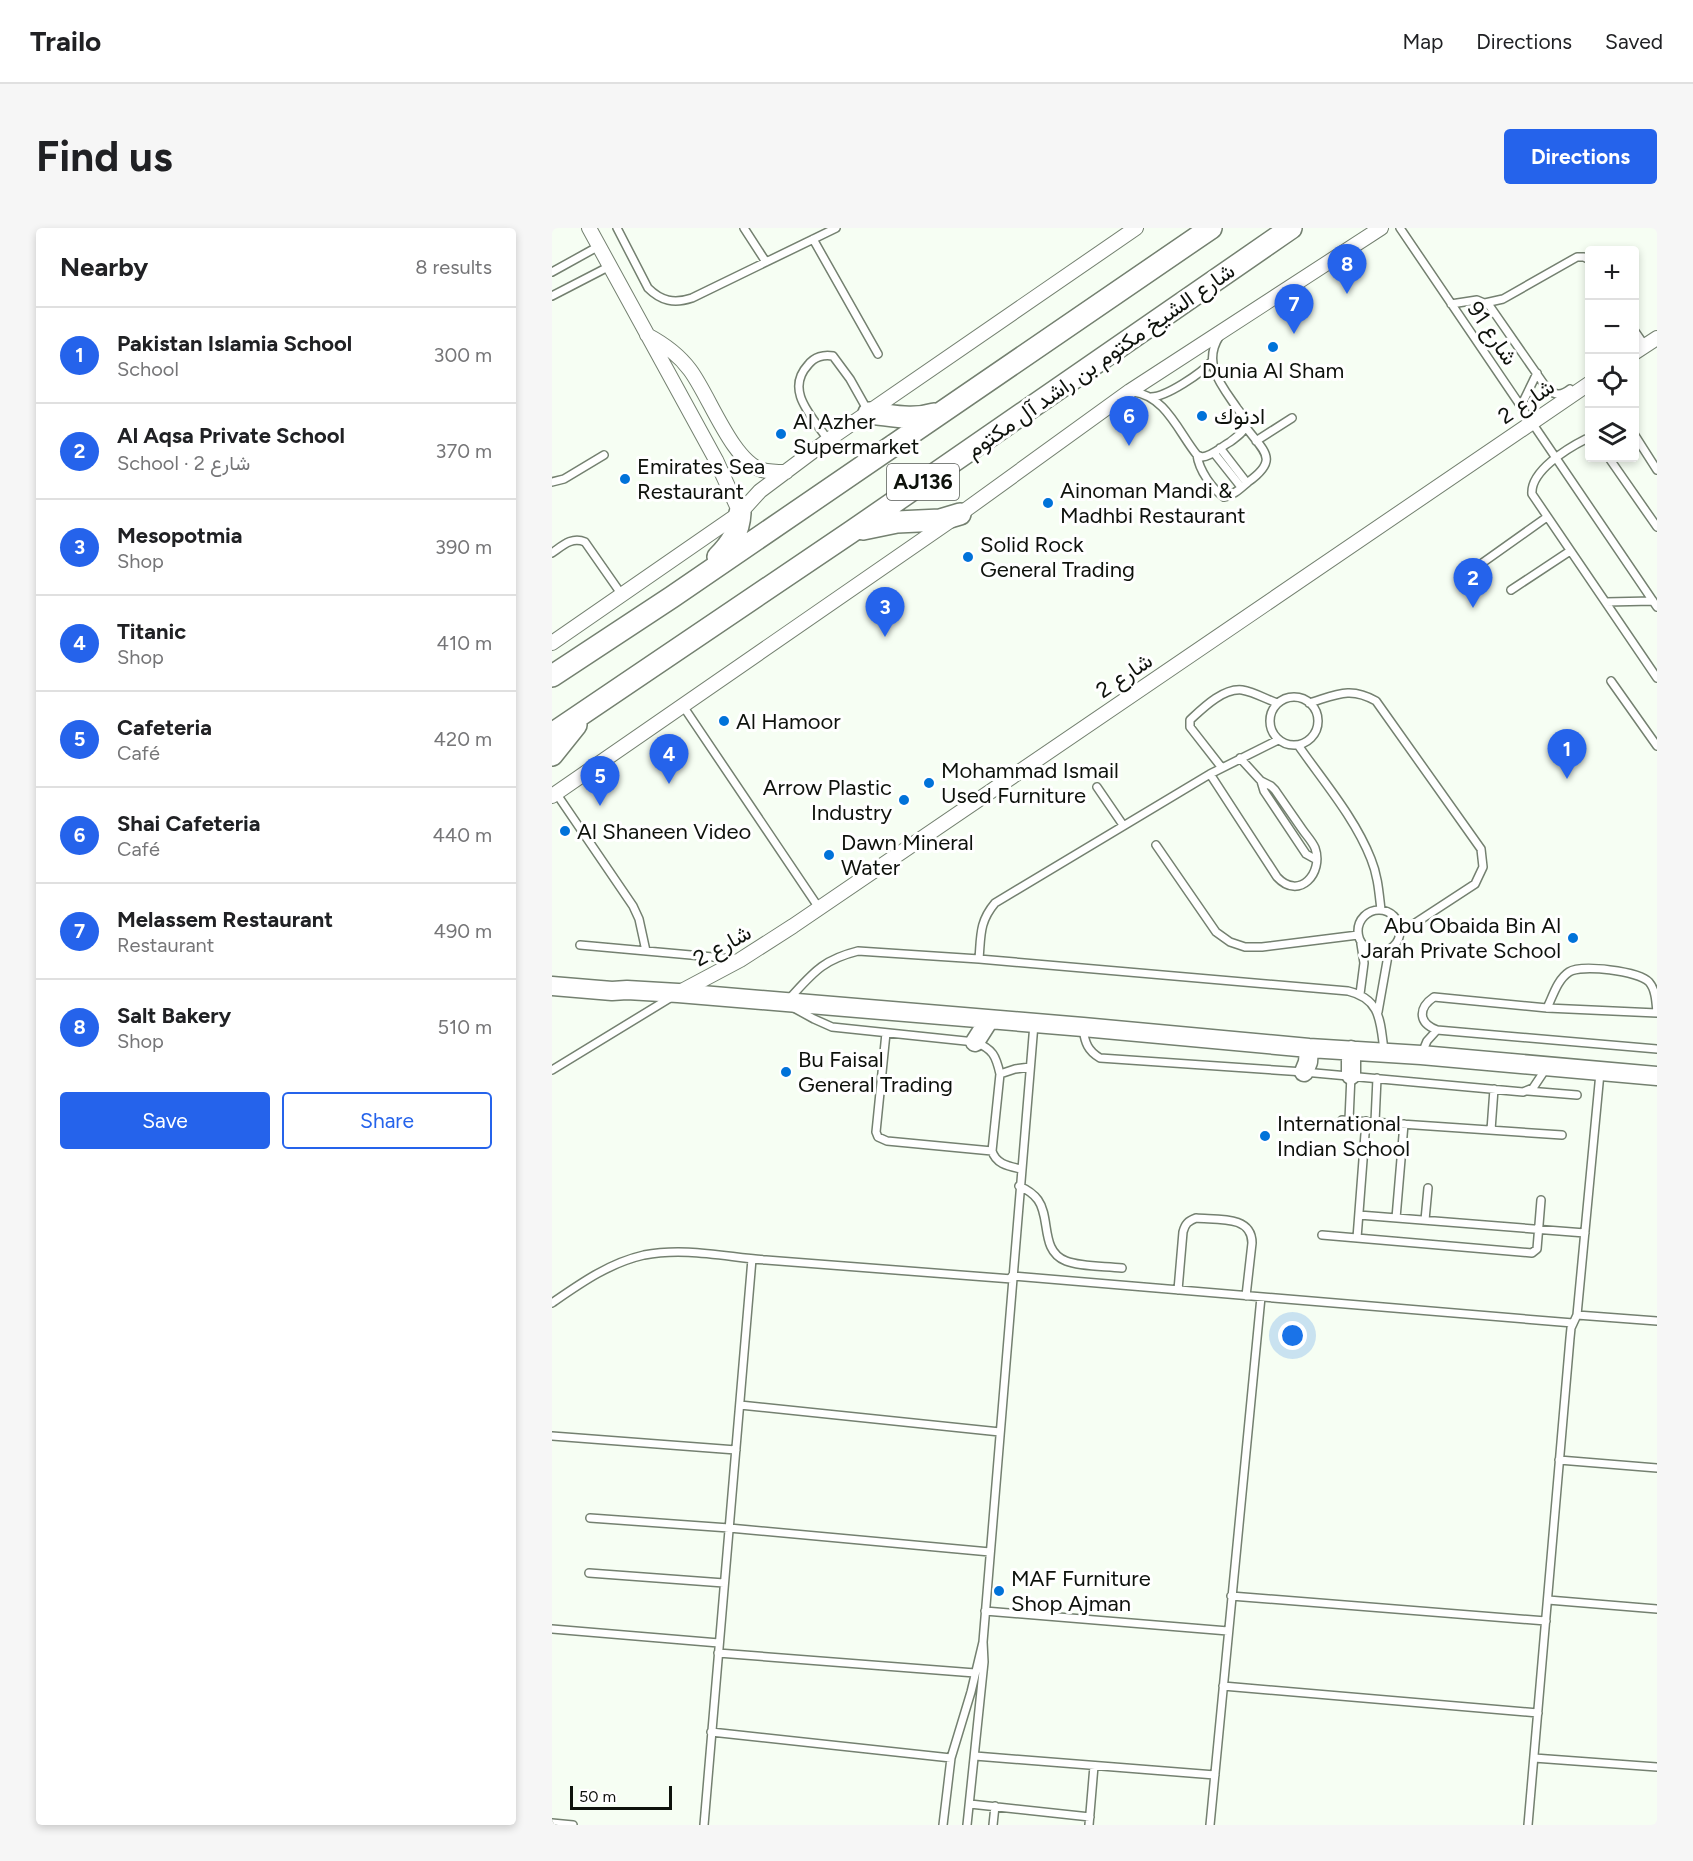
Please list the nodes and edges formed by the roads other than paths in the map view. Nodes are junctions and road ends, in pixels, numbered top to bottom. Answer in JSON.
{"nodes":[{"id":1,"x":589,"y":228,"type":"edge"},
{"id":2,"x":617,"y":228,"type":"edge"},
{"id":3,"x":744,"y":228,"type":"edge"},
{"id":4,"x":836,"y":228,"type":"edge"},
{"id":5,"x":1136,"y":228,"type":"edge"},
{"id":6,"x":1211,"y":228,"type":"edge"},
{"id":7,"x":1381,"y":228,"type":"edge"},
{"id":8,"x":1400,"y":228,"type":"edge"},
{"id":9,"x":1292,"y":229,"type":"edge"},
{"id":10,"x":813,"y":239,"type":"junction"},
{"id":11,"x":599,"y":246,"type":"junction"},
{"id":12,"x":1585,"y":258,"type":"edge"},
{"id":13,"x":766,"y":262,"type":"junction"},
{"id":14,"x":610,"y":266,"type":"junction"},
{"id":15,"x":552,"y":272,"type":"edge"},
{"id":16,"x":552,"y":296,"type":"edge"},
{"id":17,"x":1485,"y":303,"type":"junction"},
{"id":18,"x":1451,"y":304,"type":"junction"},
{"id":19,"x":1222,"y":332,"type":"junction"},
{"id":20,"x":647,"y":335,"type":"junction"},
{"id":21,"x":1657,"y":338,"type":"edge"},
{"id":22,"x":1639,"y":346,"type":"edge"},
{"id":23,"x":878,"y":354,"type":"dead end"},
{"id":24,"x":1212,"y":361,"type":"junction"},
{"id":25,"x":1537,"y":373,"type":"junction"},
{"id":26,"x":1585,"y":378,"type":"edge"},
{"id":27,"x":1585,"y":386,"type":"edge"},
{"id":28,"x":1130,"y":391,"type":"junction"},
{"id":29,"x":1151,"y":397,"type":"junction"},
{"id":30,"x":1521,"y":406,"type":"junction"},
{"id":31,"x":940,"y":412,"type":"junction"},
{"id":32,"x":869,"y":413,"type":"junction"},
{"id":33,"x":1292,"y":418,"type":"dead end"},
{"id":34,"x":1532,"y":422,"type":"junction"},
{"id":35,"x":1245,"y":426,"type":"junction"},
{"id":36,"x":828,"y":440,"type":"junction"},
{"id":37,"x":1585,"y":440,"type":"edge"},
{"id":38,"x":1256,"y":441,"type":"junction"},
{"id":39,"x":1639,"y":441,"type":"edge"},
{"id":40,"x":1217,"y":450,"type":"junction"},
{"id":41,"x":604,"y":455,"type":"dead end"},
{"id":42,"x":1197,"y":455,"type":"junction"},
{"id":43,"x":1556,"y":457,"type":"junction"},
{"id":44,"x":1612,"y":462,"type":"edge"},
{"id":45,"x":1657,"y":470,"type":"edge"},
{"id":46,"x":786,"y":472,"type":"junction"},
{"id":47,"x":552,"y":482,"type":"edge"},
{"id":48,"x":1244,"y":485,"type":"junction"},
{"id":49,"x":740,"y":513,"type":"junction"},
{"id":50,"x":960,"y":514,"type":"junction"},
{"id":51,"x":1547,"y":517,"type":"junction"},
{"id":52,"x":1657,"y":527,"type":"edge"},
{"id":53,"x":851,"y":532,"type":"junction"},
{"id":54,"x":1570,"y":551,"type":"junction"},
{"id":55,"x":552,"y":553,"type":"edge"},
{"id":56,"x":1471,"y":571,"type":"dead end"},
{"id":57,"x":690,"y":585,"type":"junction"},
{"id":58,"x":1511,"y":590,"type":"dead end"},
{"id":59,"x":622,"y":595,"type":"junction"},
{"id":60,"x":1605,"y":602,"type":"junction"},
{"id":61,"x":1655,"y":604,"type":"edge"},
{"id":62,"x":552,"y":643,"type":"edge"},
{"id":63,"x":552,"y":675,"type":"edge"},
{"id":64,"x":1657,"y":678,"type":"edge"},
{"id":65,"x":1611,"y":681,"type":"dead end"},
{"id":66,"x":1277,"y":703,"type":"junction"},
{"id":67,"x":1309,"y":703,"type":"junction"},
{"id":68,"x":682,"y":706,"type":"junction"},
{"id":69,"x":591,"y":707,"type":"junction"},
{"id":70,"x":552,"y":734,"type":"edge"},
{"id":71,"x":1278,"y":740,"type":"junction"},
{"id":72,"x":1298,"y":745,"type":"junction"},
{"id":73,"x":1657,"y":746,"type":"edge"},
{"id":74,"x":552,"y":755,"type":"edge"},
{"id":75,"x":1240,"y":758,"type":"junction"},
{"id":76,"x":1222,"y":768,"type":"junction"},
{"id":77,"x":1210,"y":774,"type":"junction"},
{"id":78,"x":1261,"y":781,"type":"junction"},
{"id":79,"x":1097,"y":787,"type":"dead end"},
{"id":80,"x":554,"y":794,"type":"edge"},
{"id":81,"x":1123,"y":825,"type":"junction"},
{"id":82,"x":1156,"y":845,"type":"dead end"},
{"id":83,"x":1316,"y":859,"type":"junction"},
{"id":84,"x":819,"y":908,"type":"junction"},
{"id":85,"x":1381,"y":910,"type":"junction"},
{"id":86,"x":1400,"y":933,"type":"junction"},
{"id":87,"x":1359,"y":938,"type":"junction"},
{"id":88,"x":580,"y":945,"type":"dead end"},
{"id":89,"x":1389,"y":950,"type":"junction"},
{"id":90,"x":646,"y":951,"type":"junction"},
{"id":91,"x":980,"y":959,"type":"junction"},
{"id":92,"x":740,"y":960,"type":"junction"},
{"id":93,"x":552,"y":973,"type":"edge"},
{"id":94,"x":552,"y":986,"type":"edge"},
{"id":95,"x":627,"y":990,"type":"junction"},
{"id":96,"x":678,"y":993,"type":"junction"},
{"id":97,"x":1360,"y":994,"type":"junction"},
{"id":98,"x":786,"y":1002,"type":"junction"},
{"id":99,"x":1547,"y":1008,"type":"junction"},
{"id":100,"x":1378,"y":1012,"type":"junction"},
{"id":101,"x":1657,"y":1013,"type":"edge"},
{"id":102,"x":989,"y":1020,"type":"junction"},
{"id":103,"x":1034,"y":1023,"type":"junction"},
{"id":104,"x":1083,"y":1027,"type":"junction"},
{"id":105,"x":1437,"y":1030,"type":"junction"},
{"id":106,"x":886,"y":1033,"type":"junction"},
{"id":107,"x":975,"y":1042,"type":"junction"},
{"id":108,"x":1309,"y":1048,"type":"junction"},
{"id":109,"x":1657,"y":1049,"type":"edge"},
{"id":110,"x":1351,"y":1050,"type":"junction"},
{"id":111,"x":1384,"y":1053,"type":"junction"},
{"id":112,"x":1421,"y":1055,"type":"junction"},
{"id":113,"x":1547,"y":1066,"type":"junction"},
{"id":114,"x":1030,"y":1067,"type":"junction"},
{"id":115,"x":552,"y":1070,"type":"edge"},
{"id":116,"x":1601,"y":1071,"type":"junction"},
{"id":117,"x":1304,"y":1072,"type":"junction"},
{"id":118,"x":1000,"y":1074,"type":"junction"},
{"id":119,"x":1351,"y":1076,"type":"junction"},
{"id":120,"x":1657,"y":1076,"type":"edge"},
{"id":121,"x":1377,"y":1078,"type":"junction"},
{"id":122,"x":1494,"y":1089,"type":"junction"},
{"id":123,"x":1527,"y":1091,"type":"junction"},
{"id":124,"x":1577,"y":1095,"type":"dead end"},
{"id":125,"x":1366,"y":1121,"type":"junction"},
{"id":126,"x":1375,"y":1122,"type":"junction"},
{"id":127,"x":1404,"y":1124,"type":"junction"},
{"id":128,"x":1491,"y":1130,"type":"junction"},
{"id":129,"x":1562,"y":1135,"type":"dead end"},
{"id":130,"x":992,"y":1151,"type":"junction"},
{"id":131,"x":1021,"y":1169,"type":"junction"},
{"id":132,"x":1019,"y":1186,"type":"junction"},
{"id":133,"x":1428,"y":1188,"type":"dead end"},
{"id":134,"x":1541,"y":1200,"type":"dead end"},
{"id":135,"x":1359,"y":1215,"type":"junction"},
{"id":136,"x":1396,"y":1218,"type":"junction"},
{"id":137,"x":1425,"y":1220,"type":"junction"},
{"id":138,"x":1539,"y":1230,"type":"junction"},
{"id":139,"x":1585,"y":1233,"type":"junction"},
{"id":140,"x":1322,"y":1235,"type":"dead end"},
{"id":141,"x":1357,"y":1238,"type":"junction"},
{"id":142,"x":752,"y":1259,"type":"junction"},
{"id":143,"x":1122,"y":1268,"type":"dead end"},
{"id":144,"x":1012,"y":1278,"type":"junction"},
{"id":145,"x":1179,"y":1290,"type":"junction"},
{"id":146,"x":1246,"y":1296,"type":"junction"},
{"id":147,"x":1261,"y":1297,"type":"junction"},
{"id":148,"x":552,"y":1303,"type":"edge"},
{"id":149,"x":1577,"y":1315,"type":"junction"},
{"id":150,"x":1657,"y":1321,"type":"edge"},
{"id":151,"x":1573,"y":1323,"type":"junction"},
{"id":152,"x":740,"y":1405,"type":"junction"},
{"id":153,"x":1000,"y":1432,"type":"junction"},
{"id":154,"x":552,"y":1436,"type":"edge"},
{"id":155,"x":736,"y":1450,"type":"junction"},
{"id":156,"x":1559,"y":1460,"type":"junction"},
{"id":157,"x":1657,"y":1468,"type":"edge"},
{"id":158,"x":590,"y":1518,"type":"dead end"},
{"id":159,"x":729,"y":1527,"type":"junction"},
{"id":160,"x":990,"y":1552,"type":"junction"},
{"id":161,"x":589,"y":1573,"type":"dead end"},
{"id":162,"x":724,"y":1583,"type":"junction"},
{"id":163,"x":1231,"y":1596,"type":"junction"},
{"id":164,"x":1548,"y":1600,"type":"junction"},
{"id":165,"x":1657,"y":1609,"type":"edge"},
{"id":166,"x":985,"y":1611,"type":"junction"},
{"id":167,"x":1546,"y":1621,"type":"junction"},
{"id":168,"x":552,"y":1629,"type":"edge"},
{"id":169,"x":1228,"y":1631,"type":"junction"},
{"id":170,"x":983,"y":1642,"type":"junction"},
{"id":171,"x":719,"y":1643,"type":"junction"},
{"id":172,"x":718,"y":1653,"type":"junction"},
{"id":173,"x":975,"y":1673,"type":"junction"},
{"id":174,"x":1223,"y":1686,"type":"junction"},
{"id":175,"x":1538,"y":1713,"type":"junction"},
{"id":176,"x":711,"y":1732,"type":"junction"},
{"id":177,"x":975,"y":1756,"type":"junction"},
{"id":178,"x":951,"y":1758,"type":"junction"},
{"id":179,"x":1534,"y":1758,"type":"junction"},
{"id":180,"x":1094,"y":1766,"type":"junction"},
{"id":181,"x":1657,"y":1767,"type":"edge"},
{"id":182,"x":1215,"y":1775,"type":"junction"},
{"id":183,"x":970,"y":1803,"type":"junction"},
{"id":184,"x":995,"y":1806,"type":"junction"},
{"id":185,"x":1090,"y":1817,"type":"junction"},
{"id":186,"x":552,"y":1822,"type":"edge"},
{"id":187,"x":573,"y":1825,"type":"edge"},
{"id":188,"x":704,"y":1825,"type":"edge"},
{"id":189,"x":943,"y":1825,"type":"edge"},
{"id":190,"x":967,"y":1825,"type":"edge"},
{"id":191,"x":993,"y":1825,"type":"edge"},
{"id":192,"x":1089,"y":1825,"type":"edge"},
{"id":193,"x":1210,"y":1825,"type":"edge"},
{"id":194,"x":1528,"y":1825,"type":"edge"}],
"edges":[{"from":1,"to":11,"type":"street"},
{"from":2,"to":13,"type":"lane"},
{"from":3,"to":13,"type":"lane"},
{"from":4,"to":10,"type":"lane"},
{"from":5,"to":32,"type":"street"},
{"from":6,"to":31,"type":"main road","name":"شارع الشيخ مكتوم بن راشد آل مكتوم","number":"AJ136"},
{"from":7,"to":19,"type":"street"},
{"from":8,"to":18,"type":"lane","name":"شارع 91"},
{"from":9,"to":53,"type":"main road","name":"شارع الشيخ مكتوم بن راشد آل مكتوم","number":"AJ136"},
{"from":10,"to":13,"type":"lane"},
{"from":10,"to":23,"type":"lane"},
{"from":11,"to":14,"type":"street"},
{"from":11,"to":15,"type":"lane"},
{"from":12,"to":17,"type":"lane"},
{"from":14,"to":16,"type":"lane"},
{"from":14,"to":20,"type":"street"},
{"from":17,"to":18,"type":"lane"},
{"from":17,"to":25,"type":"lane"},
{"from":18,"to":30,"type":"lane","name":"شارع 91"},
{"from":19,"to":24,"type":"lane"},
{"from":19,"to":28,"type":"street"},
{"from":20,"to":46,"type":"street"},
{"from":20,"to":49,"type":"street"},
{"from":21,"to":22,"type":"street"},
{"from":24,"to":29,"type":"lane"},
{"from":24,"to":35,"type":"lane"},
{"from":25,"to":26,"type":"lane"},
{"from":25,"to":30,"type":"lane"},
{"from":27,"to":34,"type":"street","name":"شارع 2"},
{"from":28,"to":29,"type":"lane"},
{"from":28,"to":50,"type":"street"},
{"from":29,"to":42,"type":"lane"},
{"from":30,"to":34,"type":"lane","name":"شارع 91"},
{"from":31,"to":32,"type":"main road"},
{"from":31,"to":57,"type":"main road","name":"شارع الشيخ مكتوم بن راشد آل مكتوم","number":"AJ136"},
{"from":32,"to":36,"type":"street"},
{"from":32,"to":36,"type":"lane"},
{"from":33,"to":38,"type":"lane"},
{"from":34,"to":43,"type":"lane","name":"شارع 91"},
{"from":34,"to":84,"type":"street","name":"شارع 2"},
{"from":35,"to":38,"type":"lane"},
{"from":35,"to":40,"type":"lane"},
{"from":36,"to":46,"type":"street"},
{"from":37,"to":43,"type":"lane"},
{"from":38,"to":48,"type":"lane"},
{"from":39,"to":45,"type":"lane"},
{"from":40,"to":42,"type":"lane"},
{"from":40,"to":48,"type":"lane"},
{"from":41,"to":47,"type":"lane"},
{"from":42,"to":48,"type":"lane"},
{"from":43,"to":51,"type":"lane"},
{"from":43,"to":61,"type":"lane","name":"شارع 91"},
{"from":44,"to":52,"type":"lane"},
{"from":46,"to":49,"type":"street"},
{"from":49,"to":57,"type":"main road"},
{"from":49,"to":59,"type":"street"},
{"from":50,"to":53,"type":"main road"},
{"from":50,"to":68,"type":"street"},
{"from":51,"to":54,"type":"lane"},
{"from":51,"to":56,"type":"lane"},
{"from":53,"to":69,"type":"main road","name":"شارع الشيخ مكتوم بن راشد آل مكتوم","number":"AJ136"},
{"from":54,"to":58,"type":"lane"},
{"from":54,"to":60,"type":"lane"},
{"from":55,"to":59,"type":"lane"},
{"from":57,"to":63,"type":"main road","name":"شارع الشيخ مكتوم بن راشد آل مكتوم","number":"AJ136"},
{"from":59,"to":62,"type":"street"},
{"from":60,"to":61,"type":"lane"},
{"from":60,"to":64,"type":"lane"},
{"from":65,"to":73,"type":"lane"},
{"from":66,"to":67,"type":"lane"},
{"from":66,"to":71,"type":"lane"},
{"from":66,"to":76,"type":"lane"},
{"from":67,"to":72,"type":"lane"},
{"from":67,"to":86,"type":"lane"},
{"from":68,"to":80,"type":"street"},
{"from":68,"to":84,"type":"lane"},
{"from":69,"to":70,"type":"main road","name":"شارع الشيخ مكتوم بن راشد آل مكتوم","number":"AJ136"},
{"from":69,"to":74,"type":"main road"},
{"from":71,"to":72,"type":"lane"},
{"from":71,"to":75,"type":"lane"},
{"from":72,"to":85,"type":"lane"},
{"from":75,"to":76,"type":"lane"},
{"from":75,"to":78,"type":"lane"},
{"from":76,"to":77,"type":"lane"},
{"from":77,"to":81,"type":"lane"},
{"from":77,"to":83,"type":"lane"},
{"from":78,"to":83,"type":"lane"},
{"from":78,"to":83,"type":"lane"},
{"from":79,"to":81,"type":"lane"},
{"from":80,"to":90,"type":"lane"},
{"from":81,"to":91,"type":"lane"},
{"from":82,"to":87,"type":"lane"},
{"from":84,"to":92,"type":"street","name":"شارع 2"},
{"from":85,"to":86,"type":"lane"},
{"from":85,"to":87,"type":"lane"},
{"from":86,"to":89,"type":"lane"},
{"from":87,"to":89,"type":"lane"},
{"from":87,"to":97,"type":"lane"},
{"from":88,"to":90,"type":"lane"},
{"from":89,"to":100,"type":"lane"},
{"from":90,"to":92,"type":"lane"},
{"from":91,"to":97,"type":"lane"},
{"from":91,"to":98,"type":"lane"},
{"from":92,"to":96,"type":"street","name":"شارع 2"},
{"from":93,"to":95,"type":"street"},
{"from":94,"to":95,"type":"street"},
{"from":95,"to":96,"type":"street"},
{"from":96,"to":98,"type":"street"},
{"from":96,"to":115,"type":"lane"},
{"from":97,"to":100,"type":"lane"},
{"from":98,"to":102,"type":"street"},
{"from":98,"to":106,"type":"lane"},
{"from":99,"to":101,"type":"lane"},
{"from":99,"to":101,"type":"lane"},
{"from":99,"to":105,"type":"lane"},
{"from":100,"to":111,"type":"lane"},
{"from":102,"to":103,"type":"street"},
{"from":102,"to":107,"type":"street"},
{"from":103,"to":104,"type":"street"},
{"from":103,"to":114,"type":"lane"},
{"from":104,"to":108,"type":"street"},
{"from":104,"to":117,"type":"lane"},
{"from":105,"to":109,"type":"lane"},
{"from":105,"to":112,"type":"lane"},
{"from":106,"to":107,"type":"lane"},
{"from":106,"to":130,"type":"lane"},
{"from":107,"to":118,"type":"lane"},
{"from":108,"to":110,"type":"street"},
{"from":108,"to":117,"type":"street"},
{"from":110,"to":111,"type":"street"},
{"from":110,"to":119,"type":"street"},
{"from":111,"to":112,"type":"street"},
{"from":112,"to":113,"type":"street"},
{"from":113,"to":116,"type":"street"},
{"from":113,"to":123,"type":"lane"},
{"from":114,"to":118,"type":"lane"},
{"from":114,"to":131,"type":"lane"},
{"from":116,"to":120,"type":"street"},
{"from":116,"to":139,"type":"lane"},
{"from":117,"to":119,"type":"lane"},
{"from":118,"to":130,"type":"lane"},
{"from":119,"to":121,"type":"lane"},
{"from":119,"to":125,"type":"lane"},
{"from":121,"to":122,"type":"lane"},
{"from":121,"to":126,"type":"lane"},
{"from":122,"to":123,"type":"lane"},
{"from":122,"to":128,"type":"lane"},
{"from":123,"to":124,"type":"lane"},
{"from":125,"to":126,"type":"lane"},
{"from":125,"to":135,"type":"lane"},
{"from":126,"to":127,"type":"lane"},
{"from":127,"to":128,"type":"lane"},
{"from":127,"to":136,"type":"lane"},
{"from":128,"to":129,"type":"lane"},
{"from":130,"to":131,"type":"lane"},
{"from":131,"to":132,"type":"lane"},
{"from":132,"to":143,"type":"lane"},
{"from":132,"to":144,"type":"lane"},
{"from":133,"to":137,"type":"lane"},
{"from":134,"to":138,"type":"lane"},
{"from":135,"to":136,"type":"lane"},
{"from":135,"to":141,"type":"lane"},
{"from":136,"to":137,"type":"lane"},
{"from":137,"to":138,"type":"lane"},
{"from":138,"to":139,"type":"lane"},
{"from":138,"to":141,"type":"lane"},
{"from":139,"to":149,"type":"lane"},
{"from":140,"to":141,"type":"lane"},
{"from":142,"to":144,"type":"lane"},
{"from":142,"to":148,"type":"lane"},
{"from":142,"to":152,"type":"lane"},
{"from":144,"to":145,"type":"lane"},
{"from":144,"to":153,"type":"lane"},
{"from":145,"to":146,"type":"lane"},
{"from":145,"to":146,"type":"lane"},
{"from":146,"to":147,"type":"lane"},
{"from":147,"to":151,"type":"lane"},
{"from":147,"to":163,"type":"lane"},
{"from":149,"to":150,"type":"lane"},
{"from":149,"to":151,"type":"lane"},
{"from":151,"to":156,"type":"lane"},
{"from":152,"to":153,"type":"lane"},
{"from":152,"to":155,"type":"lane"},
{"from":153,"to":160,"type":"lane"},
{"from":154,"to":155,"type":"lane"},
{"from":155,"to":159,"type":"lane"},
{"from":156,"to":157,"type":"lane"},
{"from":156,"to":164,"type":"lane"},
{"from":158,"to":159,"type":"lane"},
{"from":159,"to":160,"type":"lane"},
{"from":159,"to":162,"type":"lane"},
{"from":160,"to":166,"type":"lane"},
{"from":161,"to":162,"type":"lane"},
{"from":162,"to":171,"type":"lane"},
{"from":163,"to":167,"type":"lane"},
{"from":163,"to":169,"type":"lane"},
{"from":164,"to":165,"type":"lane"},
{"from":164,"to":167,"type":"lane"},
{"from":166,"to":169,"type":"lane"},
{"from":166,"to":170,"type":"lane"},
{"from":167,"to":175,"type":"lane"},
{"from":168,"to":171,"type":"lane"},
{"from":169,"to":174,"type":"lane"},
{"from":170,"to":173,"type":"lane"},
{"from":170,"to":177,"type":"lane"},
{"from":171,"to":172,"type":"lane"},
{"from":172,"to":173,"type":"lane"},
{"from":172,"to":176,"type":"lane"},
{"from":173,"to":178,"type":"lane"},
{"from":174,"to":175,"type":"lane"},
{"from":174,"to":182,"type":"lane"},
{"from":175,"to":179,"type":"lane"},
{"from":176,"to":178,"type":"lane"},
{"from":176,"to":188,"type":"lane"},
{"from":177,"to":180,"type":"lane"},
{"from":177,"to":183,"type":"lane"},
{"from":178,"to":189,"type":"lane"},
{"from":179,"to":181,"type":"lane"},
{"from":179,"to":194,"type":"lane"},
{"from":180,"to":182,"type":"lane"},
{"from":180,"to":185,"type":"lane"},
{"from":182,"to":193,"type":"lane"},
{"from":183,"to":184,"type":"lane"},
{"from":183,"to":190,"type":"lane"},
{"from":184,"to":185,"type":"lane"},
{"from":184,"to":191,"type":"lane"},
{"from":185,"to":192,"type":"lane"},
{"from":186,"to":187,"type":"lane"}]}
